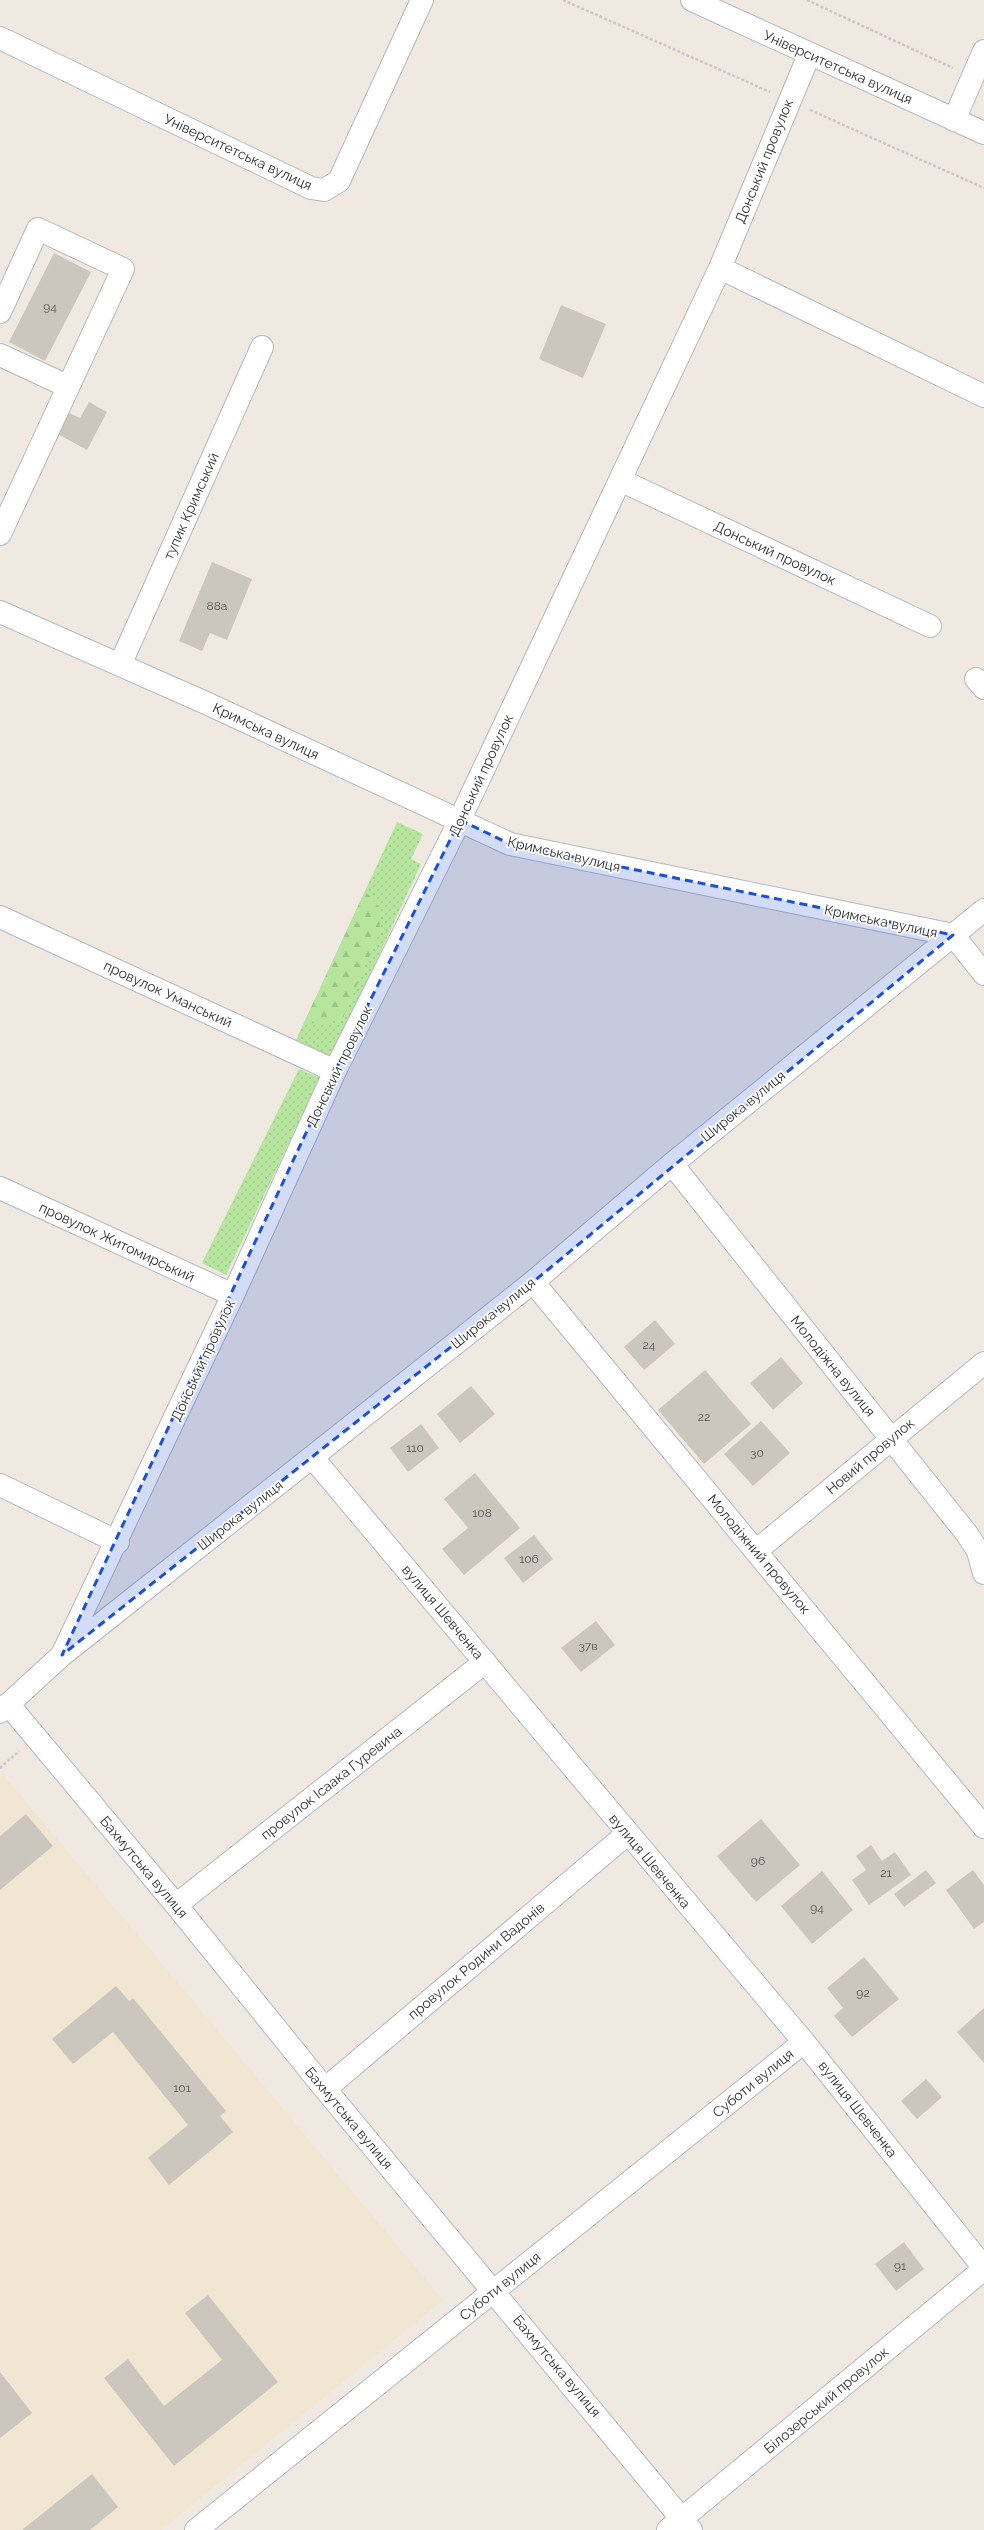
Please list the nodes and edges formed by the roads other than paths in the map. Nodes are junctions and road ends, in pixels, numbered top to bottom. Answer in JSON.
{"nodes":[{"id":1,"x":422,"y":0,"type":"edge"},
{"id":2,"x":692,"y":0,"type":"edge"},
{"id":3,"x":0,"y":38,"type":"edge"},
{"id":4,"x":984,"y":51,"type":"edge"},
{"id":5,"x":809,"y":55,"type":"junction"},
{"id":6,"x":954,"y":120,"type":"junction"},
{"id":7,"x":984,"y":133,"type":"edge"},
{"id":8,"x":720,"y":268,"type":"junction"},
{"id":9,"x":0,"y":312,"type":"edge"},
{"id":10,"x":262,"y":347,"type":"dead end"},
{"id":11,"x":0,"y":355,"type":"edge"},
{"id":12,"x":67,"y":386,"type":"junction"},
{"id":13,"x":984,"y":396,"type":"edge"},
{"id":14,"x":620,"y":480,"type":"junction"},
{"id":15,"x":0,"y":534,"type":"edge"},
{"id":16,"x":0,"y":612,"type":"edge"},
{"id":17,"x":930,"y":626,"type":"dead end"},
{"id":18,"x":120,"y":665,"type":"junction"},
{"id":19,"x":460,"y":820,"type":"junction"},
{"id":20,"x":984,"y":910,"type":"edge"},
{"id":21,"x":0,"y":917,"type":"edge"},
{"id":22,"x":953,"y":935,"type":"junction"},
{"id":23,"x":984,"y":974,"type":"edge"},
{"id":24,"x":335,"y":1071,"type":"junction"},
{"id":25,"x":672,"y":1164,"type":"junction"},
{"id":26,"x":0,"y":1188,"type":"edge"},
{"id":27,"x":533,"y":1282,"type":"junction"},
{"id":28,"x":233,"y":1295,"type":"junction"},
{"id":29,"x":984,"y":1363,"type":"edge"},
{"id":30,"x":891,"y":1438,"type":"junction"},
{"id":31,"x":312,"y":1457,"type":"junction"},
{"id":32,"x":0,"y":1485,"type":"edge"},
{"id":33,"x":118,"y":1542,"type":"junction"},
{"id":34,"x":757,"y":1550,"type":"junction"},
{"id":35,"x":984,"y":1573,"type":"edge"},
{"id":36,"x":62,"y":1655,"type":"junction"},
{"id":37,"x":485,"y":1662,"type":"junction"},
{"id":38,"x":4,"y":1708,"type":"edge"},
{"id":39,"x":984,"y":1827,"type":"edge"},
{"id":40,"x":627,"y":1834,"type":"junction"},
{"id":41,"x":176,"y":1905,"type":"junction"},
{"id":42,"x":804,"y":2042,"type":"junction"},
{"id":43,"x":324,"y":2089,"type":"junction"},
{"id":44,"x":984,"y":2269,"type":"edge"},
{"id":45,"x":495,"y":2291,"type":"junction"},
{"id":46,"x":680,"y":2526,"type":"edge"},
{"id":47,"x":196,"y":2530,"type":"edge"}],
"edges":[{"from":1,"to":3,"type":"street","name":"Університетська вулиця"},
{"from":2,"to":5,"type":"street","name":"Університетська вулиця"},
{"from":4,"to":6,"type":"street"},
{"from":5,"to":6,"type":"street","name":"Університетська вулиця"},
{"from":5,"to":8,"type":"street","name":"Донський провулок"},
{"from":6,"to":7,"type":"street","name":"Університетська вулиця"},
{"from":8,"to":13,"type":"street"},
{"from":8,"to":14,"type":"street","name":"Донський провулок"},
{"from":9,"to":12,"type":"street"},
{"from":10,"to":18,"type":"street","name":"тупик Кримський"},
{"from":11,"to":12,"type":"street"},
{"from":12,"to":15,"type":"street"},
{"from":14,"to":17,"type":"street","name":"Донський провулок"},
{"from":14,"to":19,"type":"street","name":"Донський провулок"},
{"from":16,"to":18,"type":"street","name":"Кримська вулиця"},
{"from":18,"to":19,"type":"street","name":"Кримська вулиця"},
{"from":19,"to":22,"type":"street","name":"Кримська вулиця"},
{"from":19,"to":24,"type":"street","name":"Донський провулок"},
{"from":20,"to":22,"type":"street","name":"Широка вулиця"},
{"from":21,"to":24,"type":"street","name":"провулок Уманський"},
{"from":22,"to":23,"type":"street","name":"Кримська вулиця"},
{"from":22,"to":25,"type":"street","name":"Широка вулиця"},
{"from":24,"to":28,"type":"street","name":"Донський провулок"},
{"from":25,"to":27,"type":"street","name":"Широка вулиця"},
{"from":25,"to":30,"type":"street","name":"Молодіжна вулиця"},
{"from":26,"to":28,"type":"street","name":"провулок Житомирський"},
{"from":27,"to":31,"type":"street","name":"Широка вулиця"},
{"from":27,"to":34,"type":"street","name":"Молодіжний провулок"},
{"from":28,"to":33,"type":"street","name":"Донський провулок"},
{"from":29,"to":30,"type":"street","name":"Новий провулок"},
{"from":30,"to":34,"type":"street","name":"Новий провулок"},
{"from":30,"to":35,"type":"street","name":"Молодіжна вулиця"},
{"from":31,"to":36,"type":"street","name":"Широка вулиця"},
{"from":31,"to":37,"type":"street","name":"вулиця Шевченка"},
{"from":32,"to":33,"type":"street"},
{"from":33,"to":36,"type":"street","name":"Донський провулок"},
{"from":34,"to":39,"type":"street","name":"Молодіжний провулок"},
{"from":36,"to":38,"type":"street","name":"Широка вулиця"},
{"from":37,"to":40,"type":"street","name":"вулиця Шевченка"},
{"from":37,"to":41,"type":"street","name":"провулок Ісаака Гуревича"},
{"from":38,"to":41,"type":"street","name":"Бахмутська вулиця"},
{"from":40,"to":42,"type":"street","name":"вулиця Шевченка"},
{"from":40,"to":43,"type":"street","name":"провулок Родини Вадонів"},
{"from":41,"to":43,"type":"street","name":"Бахмутська вулиця"},
{"from":42,"to":44,"type":"street","name":"вулиця Шевченка"},
{"from":42,"to":45,"type":"street","name":"Суботи вулиця"},
{"from":43,"to":45,"type":"street","name":"Бахмутська вулиця"},
{"from":44,"to":46,"type":"street","name":"Білозерський провулок"},
{"from":45,"to":46,"type":"street","name":"Бахмутська вулиця"},
{"from":45,"to":47,"type":"street","name":"Суботи вулиця"}]}
